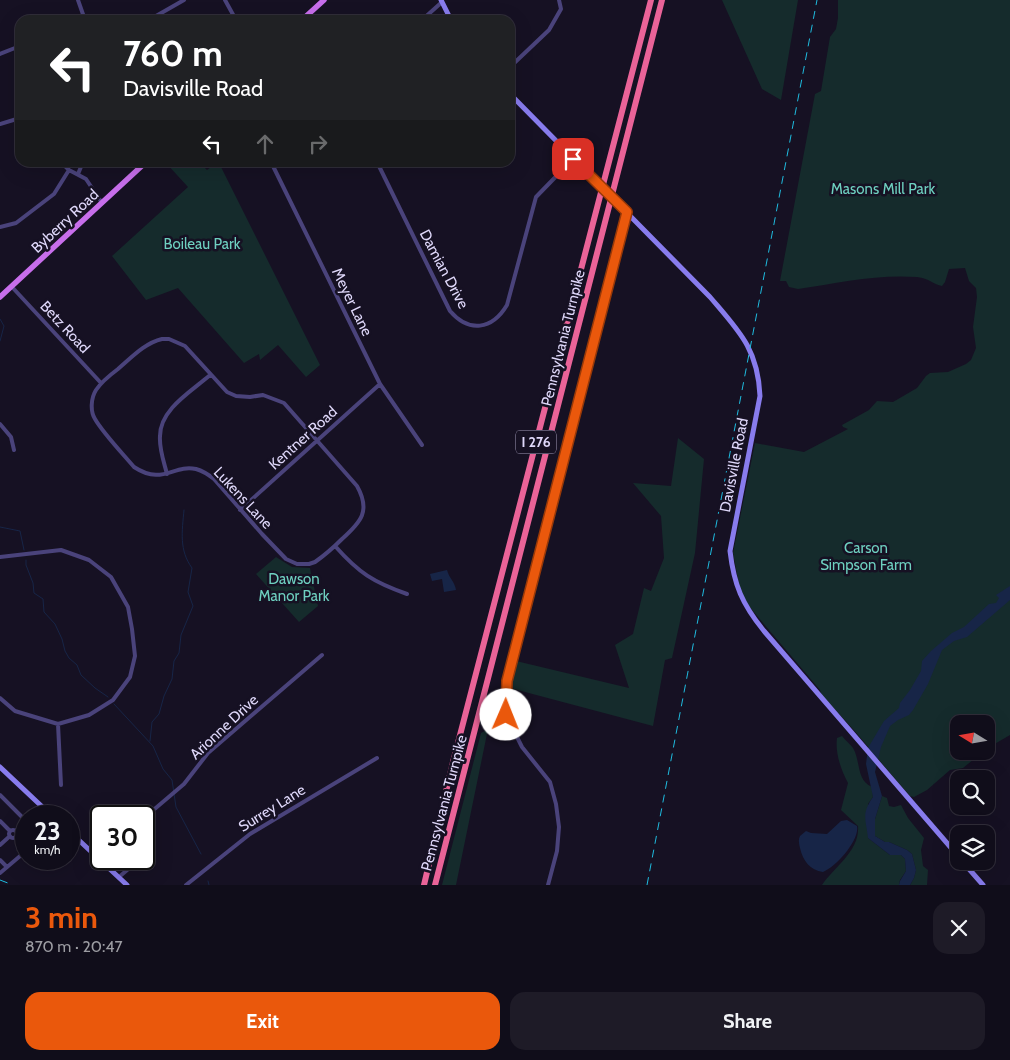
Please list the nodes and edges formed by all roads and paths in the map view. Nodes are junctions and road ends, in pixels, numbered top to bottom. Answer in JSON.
{"nodes":[{"id":1,"x":78,"y":0,"type":"edge"},
{"id":2,"x":184,"y":0,"type":"edge"},
{"id":3,"x":225,"y":0,"type":"edge"},
{"id":4,"x":324,"y":0,"type":"edge"},
{"id":5,"x":558,"y":0,"type":"edge"},
{"id":6,"x":651,"y":0,"type":"edge"},
{"id":7,"x":662,"y":0,"type":"edge"},
{"id":8,"x":442,"y":1,"type":"edge"},
{"id":9,"x":317,"y":2,"type":"edge"},
{"id":10,"x":83,"y":15,"type":"edge"},
{"id":11,"x":158,"y":15,"type":"edge"},
{"id":12,"x":233,"y":15,"type":"edge"},
{"id":13,"x":306,"y":15,"type":"edge"},
{"id":14,"x":427,"y":15,"type":"edge"},
{"id":15,"x":449,"y":15,"type":"edge"},
{"id":16,"x":15,"y":48,"type":"edge"},
{"id":17,"x":0,"y":54,"type":"edge"},
{"id":18,"x":515,"y":62,"type":"edge"},
{"id":19,"x":515,"y":100,"type":"edge"},
{"id":20,"x":15,"y":120,"type":"edge"},
{"id":21,"x":0,"y":124,"type":"edge"},
{"id":22,"x":573,"y":159,"type":"junction"},
{"id":23,"x":66,"y":167,"type":"edge"},
{"id":24,"x":81,"y":167,"type":"edge"},
{"id":25,"x":141,"y":167,"type":"edge"},
{"id":26,"x":273,"y":167,"type":"edge"},
{"id":27,"x":379,"y":167,"type":"edge"},
{"id":28,"x":69,"y":170,"type":"junction"},
{"id":29,"x":78,"y":174,"type":"junction"},
{"id":30,"x":102,"y":203,"type":"junction"},
{"id":31,"x":627,"y":212,"type":"junction"},
{"id":32,"x":0,"y":227,"type":"edge"},
{"id":33,"x":12,"y":287,"type":"junction"},
{"id":34,"x":0,"y":297,"type":"edge"},
{"id":35,"x":210,"y":375,"type":"junction"},
{"id":36,"x":101,"y":383,"type":"junction"},
{"id":37,"x":380,"y":384,"type":"junction"},
{"id":38,"x":0,"y":424,"type":"edge"},
{"id":39,"x":316,"y":441,"type":"junction"},
{"id":40,"x":422,"y":445,"type":"dead end"},
{"id":41,"x":14,"y":450,"type":"dead end"},
{"id":42,"x":167,"y":474,"type":"junction"},
{"id":43,"x":240,"y":510,"type":"junction"},
{"id":44,"x":335,"y":546,"type":"junction"},
{"id":45,"x":0,"y":557,"type":"edge"},
{"id":46,"x":407,"y":594,"type":"dead end"},
{"id":47,"x":322,"y":655,"type":"dead end"},
{"id":48,"x":1,"y":701,"type":"edge"},
{"id":49,"x":58,"y":724,"type":"junction"},
{"id":50,"x":377,"y":758,"type":"dead end"},
{"id":51,"x":0,"y":767,"type":"edge"},
{"id":52,"x":61,"y":785,"type":"dead end"},
{"id":53,"x":0,"y":795,"type":"edge"},
{"id":54,"x":40,"y":805,"type":"edge"},
{"id":55,"x":155,"y":808,"type":"edge"},
{"id":56,"x":15,"y":810,"type":"edge"},
{"id":57,"x":0,"y":821,"type":"edge"},
{"id":58,"x":10,"y":831,"type":"junction"},
{"id":59,"x":15,"y":831,"type":"edge"},
{"id":60,"x":10,"y":836,"type":"junction"},
{"id":61,"x":15,"y":837,"type":"edge"},
{"id":62,"x":80,"y":840,"type":"edge"},
{"id":63,"x":0,"y":845,"type":"edge"},
{"id":64,"x":950,"y":847,"type":"edge"},
{"id":65,"x":90,"y":848,"type":"edge"},
{"id":66,"x":15,"y":859,"type":"edge"},
{"id":67,"x":0,"y":860,"type":"edge"},
{"id":68,"x":7,"y":867,"type":"junction"},
{"id":69,"x":113,"y":870,"type":"edge"},
{"id":70,"x":127,"y":870,"type":"edge"},
{"id":71,"x":970,"y":870,"type":"edge"},
{"id":72,"x":0,"y":873,"type":"edge"},
{"id":73,"x":119,"y":877,"type":"junction"},
{"id":74,"x":127,"y":885,"type":"edge"},
{"id":75,"x":186,"y":885,"type":"edge"},
{"id":76,"x":424,"y":885,"type":"edge"},
{"id":77,"x":436,"y":885,"type":"edge"},
{"id":78,"x":548,"y":885,"type":"edge"},
{"id":79,"x":983,"y":885,"type":"edge"}],
"edges":[{"from":1,"to":10,"type":"street"},
{"from":2,"to":11,"type":"street"},
{"from":3,"to":12,"type":"street"},
{"from":4,"to":9,"type":"main road"},
{"from":5,"to":18,"type":"street"},
{"from":6,"to":76,"type":"highway","name":"Pennsylvania Turnpike","number":"I 276"},
{"from":7,"to":77,"type":"highway","name":"Pennsylvania Turnpike","number":"I 276"},
{"from":8,"to":14,"type":"street"},
{"from":8,"to":15,"type":"street"},
{"from":9,"to":13,"type":"main road"},
{"from":16,"to":17,"type":"street"},
{"from":19,"to":22,"type":"street","name":"Davisville Road"},
{"from":20,"to":21,"type":"street"},
{"from":22,"to":27,"type":"street","name":"Damian Drive"},
{"from":22,"to":31,"type":"street","name":"Davisville Road"},
{"from":23,"to":28,"type":"street"},
{"from":24,"to":29,"type":"street"},
{"from":25,"to":30,"type":"main road","name":"Byberry Road"},
{"from":26,"to":37,"type":"street","name":"Meyer Lane"},
{"from":28,"to":29,"type":"street"},
{"from":28,"to":32,"type":"street"},
{"from":29,"to":30,"type":"street"},
{"from":30,"to":33,"type":"main road","name":"Byberry Road"},
{"from":31,"to":64,"type":"street","name":"Davisville Road"},
{"from":31,"to":78,"type":"street"},
{"from":33,"to":34,"type":"main road","name":"Byberry Road"},
{"from":33,"to":36,"type":"street","name":"Betz Road"},
{"from":35,"to":36,"type":"street","name":"Lukens Lane"},
{"from":35,"to":39,"type":"street","name":"Lukens Lane"},
{"from":35,"to":42,"type":"street"},
{"from":36,"to":42,"type":"street","name":"Lukens Lane"},
{"from":37,"to":39,"type":"street","name":"Kentner Road"},
{"from":37,"to":40,"type":"street","name":"Meyer Lane"},
{"from":38,"to":41,"type":"street"},
{"from":39,"to":43,"type":"street","name":"Kentner Road"},
{"from":39,"to":44,"type":"street","name":"Lukens Lane"},
{"from":42,"to":43,"type":"street","name":"Lukens Lane"},
{"from":43,"to":44,"type":"street","name":"Lukens Lane"},
{"from":44,"to":46,"type":"street"},
{"from":45,"to":49,"type":"street"},
{"from":47,"to":55,"type":"street","name":"Arionne Drive"},
{"from":48,"to":49,"type":"street"},
{"from":49,"to":52,"type":"street"},
{"from":50,"to":75,"type":"street","name":"Surrey Lane"},
{"from":51,"to":54,"type":"street"},
{"from":53,"to":56,"type":"street"},
{"from":57,"to":58,"type":"street"},
{"from":58,"to":59,"type":"street"},
{"from":58,"to":60,"type":"street"},
{"from":60,"to":61,"type":"street"},
{"from":60,"to":63,"type":"street"},
{"from":62,"to":65,"type":"street"},
{"from":66,"to":68,"type":"street"},
{"from":67,"to":68,"type":"street"},
{"from":68,"to":72,"type":"street"},
{"from":69,"to":73,"type":"street"},
{"from":70,"to":73,"type":"street"},
{"from":71,"to":79,"type":"street"},
{"from":73,"to":74,"type":"street"}]}
